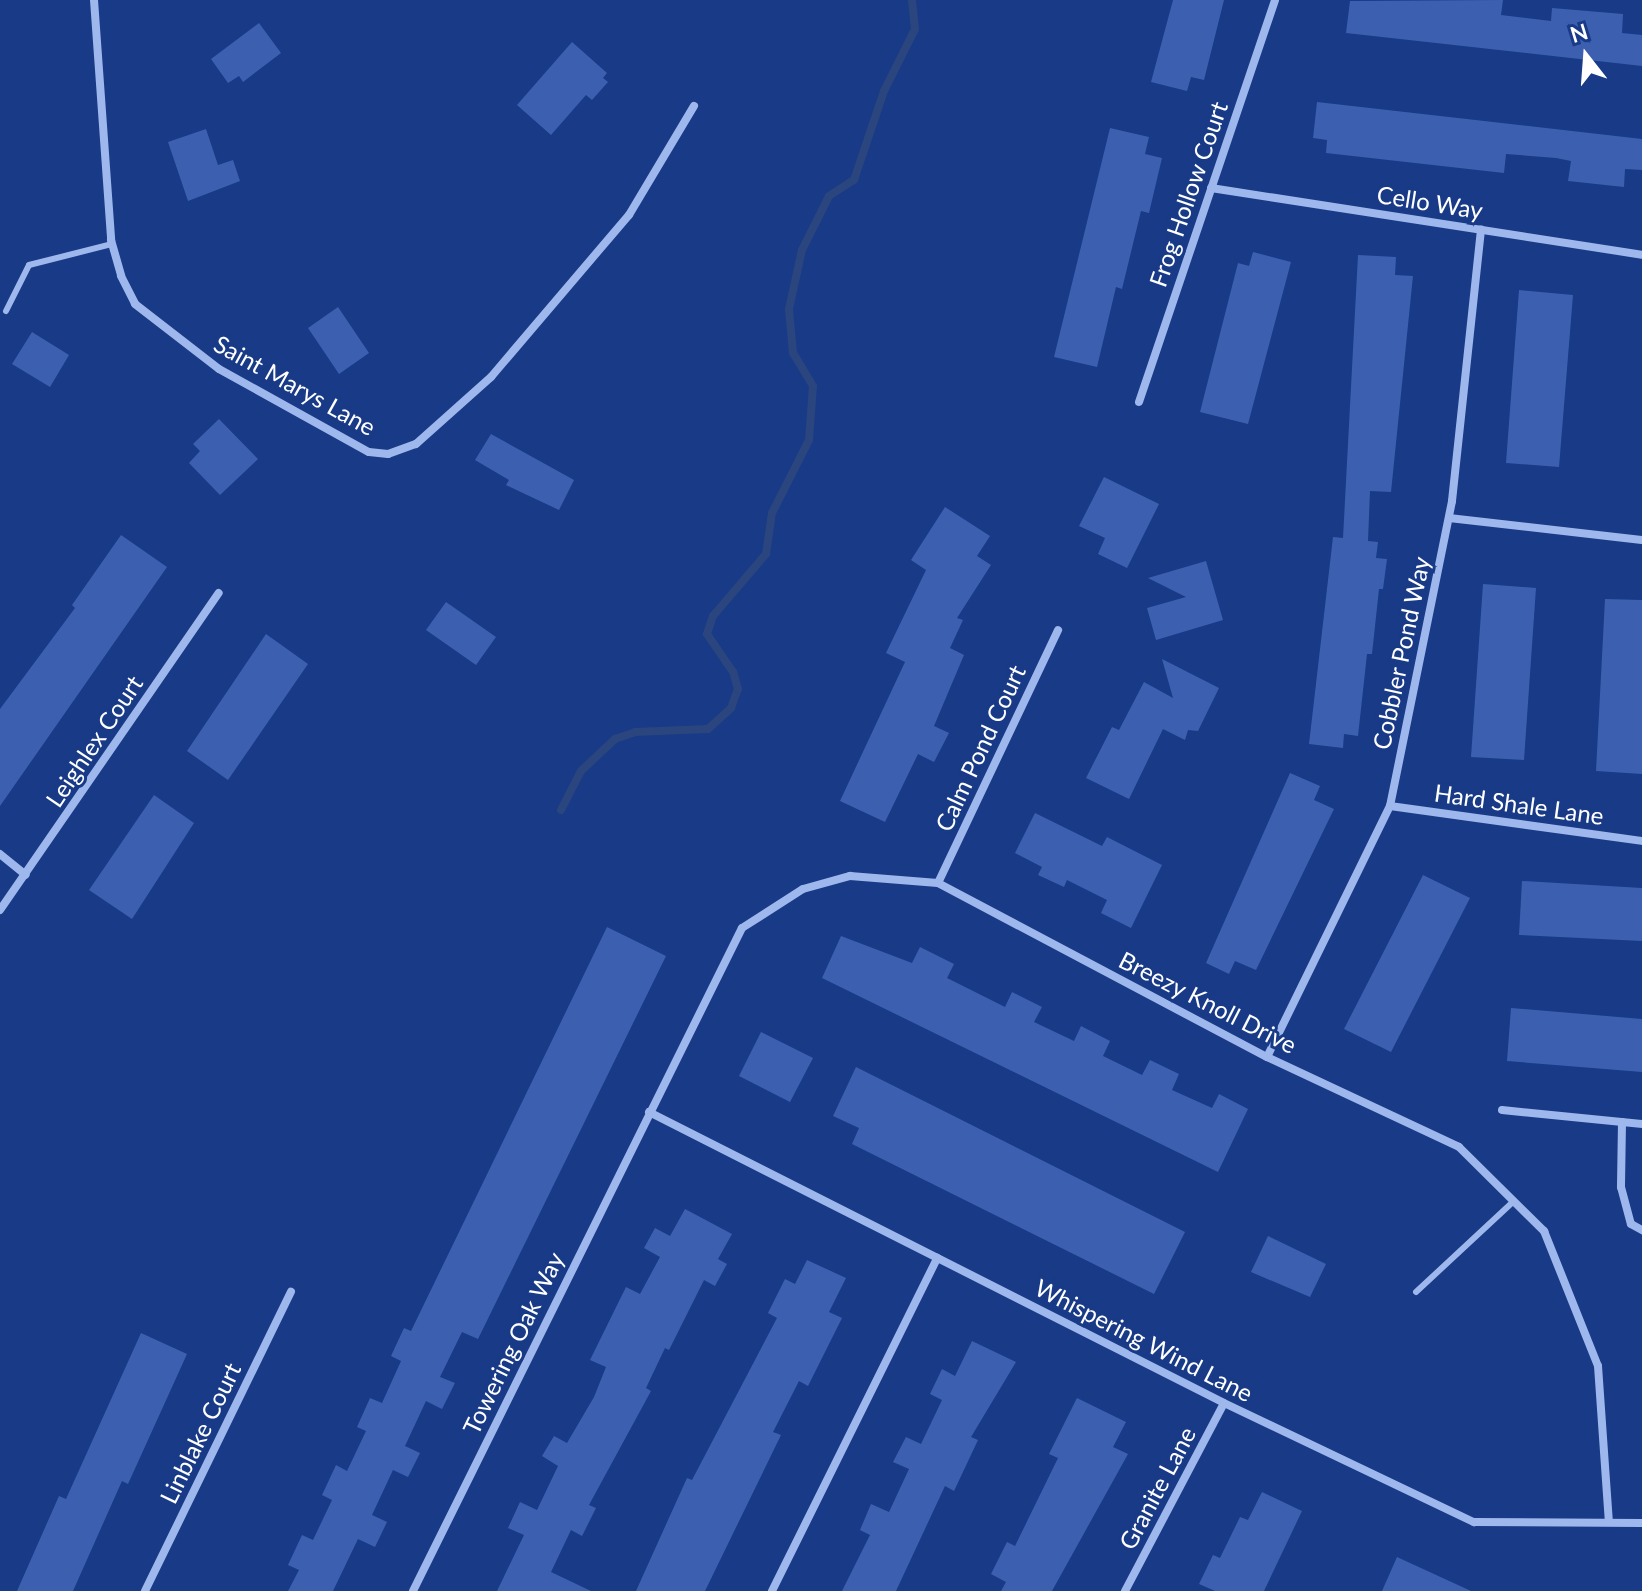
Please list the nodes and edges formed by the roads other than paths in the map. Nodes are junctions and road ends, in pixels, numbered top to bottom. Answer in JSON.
{"nodes":[{"id":1,"x":94,"y":0,"type":"edge"},
{"id":2,"x":1275,"y":0,"type":"edge"},
{"id":3,"x":694,"y":106,"type":"dead end"},
{"id":4,"x":1211,"y":188,"type":"junction"},
{"id":5,"x":1481,"y":230,"type":"junction"},
{"id":6,"x":112,"y":244,"type":"junction"},
{"id":7,"x":1642,"y":255,"type":"edge"},
{"id":8,"x":6,"y":311,"type":"dead end"},
{"id":9,"x":1139,"y":402,"type":"dead end"},
{"id":10,"x":1449,"y":518,"type":"junction"},
{"id":11,"x":1642,"y":540,"type":"edge"},
{"id":12,"x":219,"y":593,"type":"dead end"},
{"id":13,"x":1058,"y":630,"type":"dead end"},
{"id":14,"x":1390,"y":806,"type":"junction"},
{"id":15,"x":1642,"y":841,"type":"edge"},
{"id":16,"x":0,"y":854,"type":"edge"},
{"id":17,"x":26,"y":875,"type":"junction"},
{"id":18,"x":938,"y":883,"type":"junction"},
{"id":19,"x":0,"y":910,"type":"edge"},
{"id":20,"x":1267,"y":1057,"type":"junction"},
{"id":21,"x":1502,"y":1110,"type":"dead end"},
{"id":22,"x":649,"y":1112,"type":"junction"},
{"id":23,"x":1622,"y":1122,"type":"junction"},
{"id":24,"x":1642,"y":1124,"type":"edge"},
{"id":25,"x":1514,"y":1201,"type":"junction"},
{"id":26,"x":1642,"y":1230,"type":"edge"},
{"id":27,"x":937,"y":1258,"type":"junction"},
{"id":28,"x":291,"y":1292,"type":"dead end"},
{"id":29,"x":1416,"y":1292,"type":"dead end"},
{"id":30,"x":1224,"y":1403,"type":"junction"},
{"id":31,"x":1609,"y":1522,"type":"junction"},
{"id":32,"x":1642,"y":1523,"type":"edge"},
{"id":33,"x":145,"y":1591,"type":"edge"},
{"id":34,"x":413,"y":1591,"type":"edge"},
{"id":35,"x":772,"y":1591,"type":"edge"},
{"id":36,"x":1125,"y":1591,"type":"edge"}],
"edges":[{"from":1,"to":6,"type":"street","name":"Saint Marys Lane"},
{"from":2,"to":4,"type":"street","name":"Frog Hollow Court"},
{"from":3,"to":6,"type":"street","name":"Saint Marys Lane"},
{"from":4,"to":5,"type":"street","name":"Cello Way"},
{"from":4,"to":9,"type":"street","name":"Frog Hollow Court"},
{"from":5,"to":7,"type":"street","name":"Cello Way"},
{"from":5,"to":10,"type":"street","name":"Cobbler Pond Way"},
{"from":6,"to":8,"type":"lane"},
{"from":10,"to":11,"type":"street"},
{"from":10,"to":14,"type":"street","name":"Cobbler Pond Way"},
{"from":12,"to":17,"type":"street","name":"Leighlex Court"},
{"from":13,"to":18,"type":"street","name":"Calm Pond Court"},
{"from":14,"to":15,"type":"street","name":"Hard Shale Lane"},
{"from":14,"to":20,"type":"street","name":"Cobbler Pond Way"},
{"from":16,"to":17,"type":"street"},
{"from":17,"to":19,"type":"street","name":"Leighlex Court"},
{"from":18,"to":20,"type":"street","name":"Breezy Knoll Drive"},
{"from":18,"to":22,"type":"street","name":"Breezy Knoll Drive"},
{"from":20,"to":25,"type":"street","name":"Breezy Knoll Drive"},
{"from":21,"to":23,"type":"street"},
{"from":22,"to":27,"type":"street","name":"Whispering Wind Lane"},
{"from":22,"to":34,"type":"street","name":"Towering Oak Way"},
{"from":23,"to":24,"type":"street"},
{"from":23,"to":26,"type":"street"},
{"from":25,"to":29,"type":"lane"},
{"from":25,"to":31,"type":"street","name":"Breezy Knoll Drive"},
{"from":27,"to":30,"type":"street","name":"Whispering Wind Lane"},
{"from":27,"to":35,"type":"street"},
{"from":28,"to":33,"type":"street","name":"Linblake Court"},
{"from":30,"to":31,"type":"street","name":"Whispering Wind Lane"},
{"from":30,"to":36,"type":"street","name":"Granite Lane"},
{"from":31,"to":32,"type":"street","name":"Whispering Wind Lane"}]}
